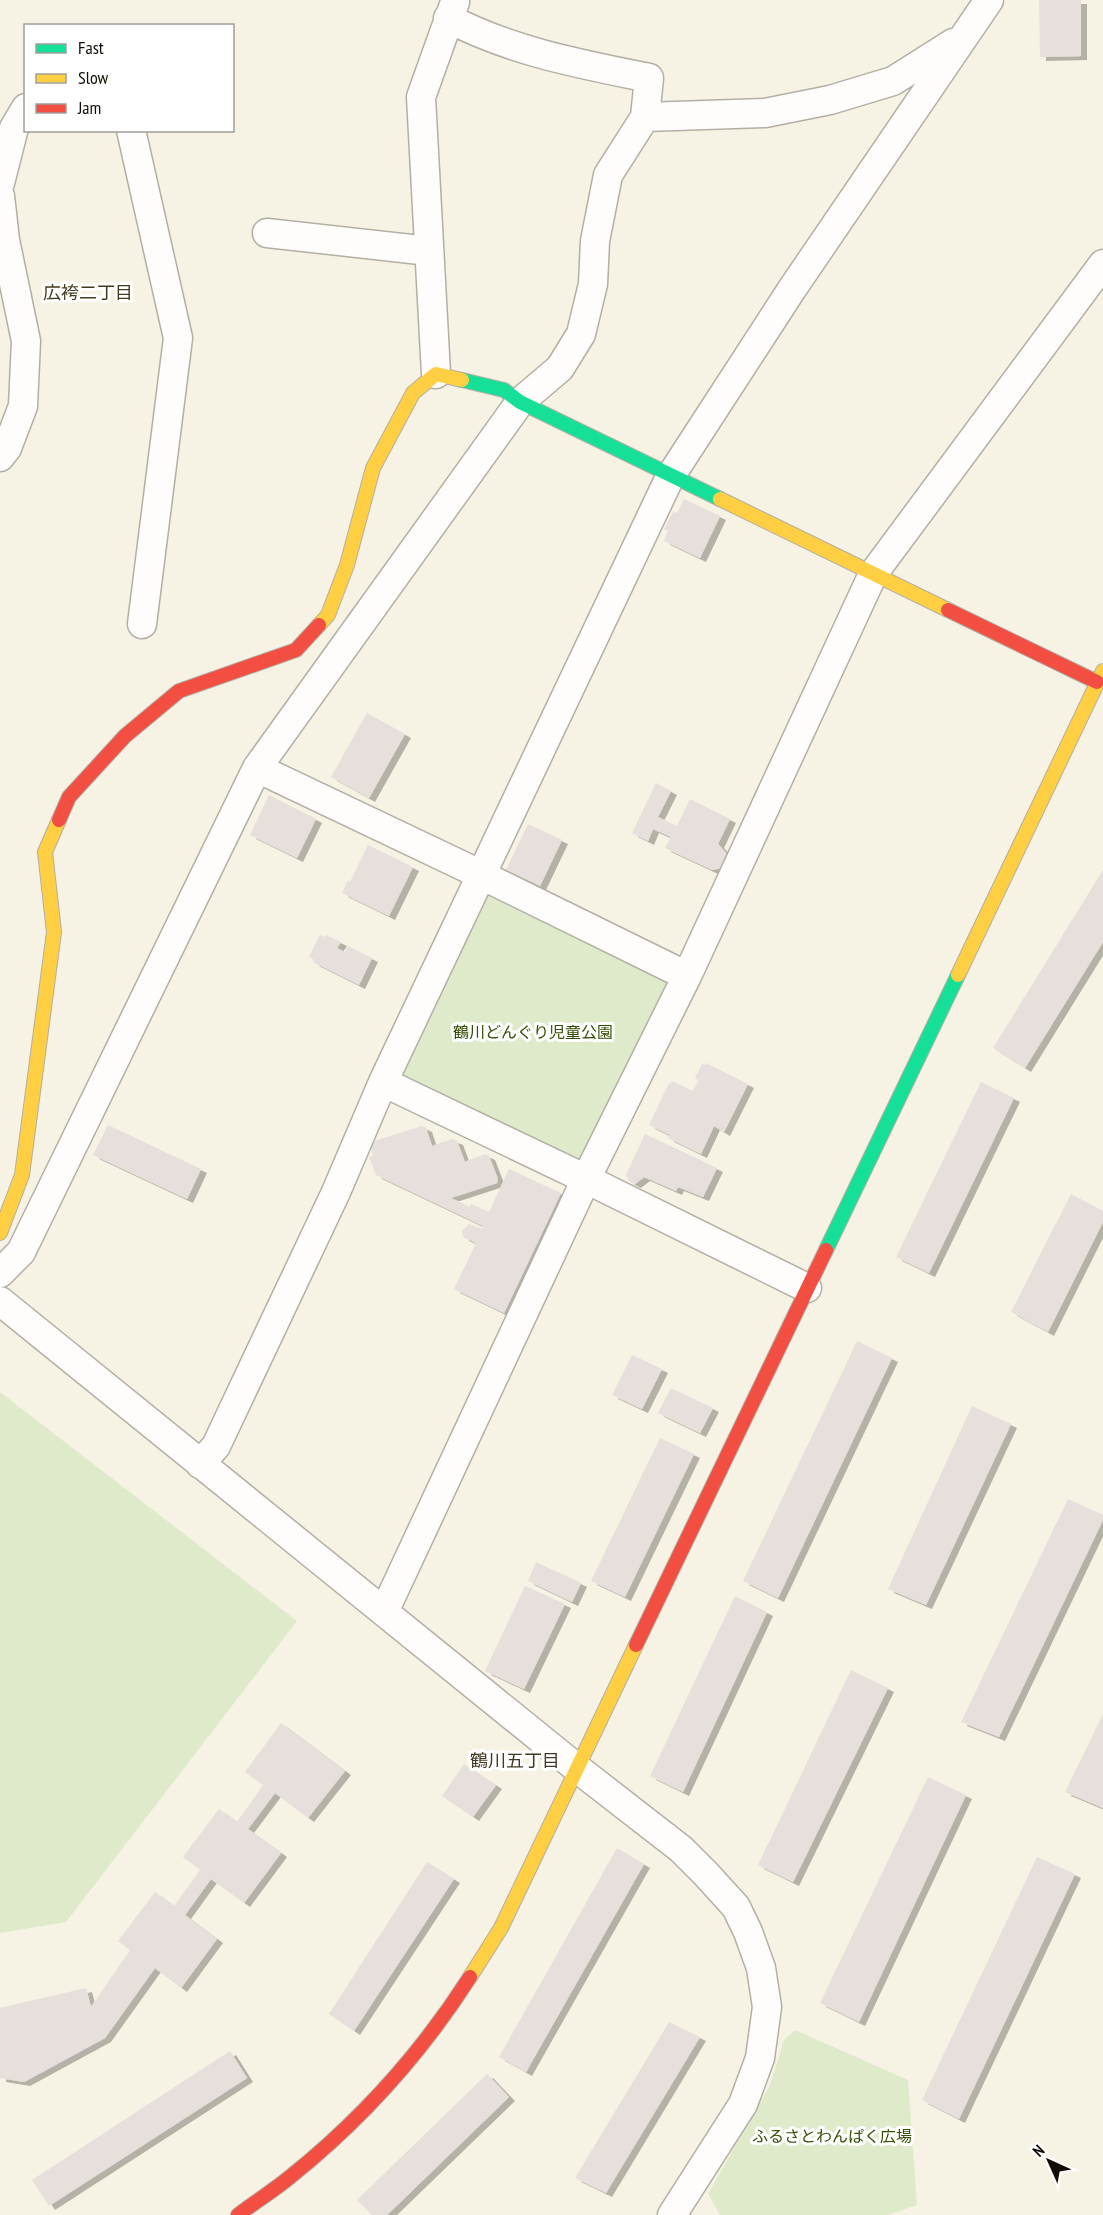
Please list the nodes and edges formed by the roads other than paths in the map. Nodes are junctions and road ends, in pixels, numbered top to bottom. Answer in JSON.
{"nodes":[{"id":1,"x":989,"y":0,"type":"edge"},
{"id":2,"x":452,"y":9,"type":"edge"},
{"id":3,"x":963,"y":38,"type":"junction"},
{"id":4,"x":24,"y":111,"type":"edge"},
{"id":5,"x":645,"y":117,"type":"junction"},
{"id":6,"x":131,"y":132,"type":"edge"},
{"id":7,"x":0,"y":183,"type":"edge"},
{"id":8,"x":0,"y":196,"type":"edge"},
{"id":9,"x":267,"y":233,"type":"dead end"},
{"id":10,"x":429,"y":251,"type":"junction"},
{"id":11,"x":1103,"y":264,"type":"edge"},
{"id":12,"x":436,"y":374,"type":"junction"},
{"id":13,"x":520,"y":402,"type":"junction"},
{"id":14,"x":0,"y":458,"type":"edge"},
{"id":15,"x":670,"y":477,"type":"junction"},
{"id":16,"x":873,"y":574,"type":"junction"},
{"id":17,"x":142,"y":624,"type":"dead end"},
{"id":18,"x":1100,"y":676,"type":"edge"},
{"id":19,"x":258,"y":768,"type":"junction"},
{"id":20,"x":481,"y":874,"type":"junction"},
{"id":21,"x":687,"y":976,"type":"junction"},
{"id":22,"x":382,"y":1082,"type":"junction"},
{"id":23,"x":586,"y":1179,"type":"junction"},
{"id":24,"x":0,"y":1233,"type":"edge"},
{"id":25,"x":0,"y":1273,"type":"edge"},
{"id":26,"x":807,"y":1288,"type":"junction"},
{"id":27,"x":0,"y":1301,"type":"edge"},
{"id":28,"x":201,"y":1464,"type":"junction"},
{"id":29,"x":384,"y":1612,"type":"junction"},
{"id":30,"x":578,"y":1769,"type":"junction"},
{"id":31,"x":238,"y":2215,"type":"edge"},
{"id":32,"x":672,"y":2215,"type":"edge"}],
"edges":[{"from":1,"to":3,"type":"street"},
{"from":2,"to":5,"type":"street"},
{"from":2,"to":10,"type":"street"},
{"from":3,"to":5,"type":"street"},
{"from":3,"to":15,"type":"street"},
{"from":4,"to":7,"type":"street"},
{"from":5,"to":13,"type":"street"},
{"from":6,"to":17,"type":"street"},
{"from":8,"to":14,"type":"street"},
{"from":9,"to":10,"type":"street"},
{"from":10,"to":12,"type":"street"},
{"from":11,"to":16,"type":"street"},
{"from":12,"to":13,"type":"street"},
{"from":12,"to":24,"type":"street"},
{"from":13,"to":15,"type":"street"},
{"from":13,"to":19,"type":"street"},
{"from":15,"to":16,"type":"street"},
{"from":15,"to":20,"type":"street"},
{"from":16,"to":18,"type":"street"},
{"from":16,"to":21,"type":"street"},
{"from":18,"to":26,"type":"street"},
{"from":19,"to":20,"type":"street"},
{"from":19,"to":25,"type":"street"},
{"from":20,"to":21,"type":"street"},
{"from":20,"to":22,"type":"street"},
{"from":21,"to":23,"type":"street"},
{"from":22,"to":23,"type":"street"},
{"from":22,"to":28,"type":"street"},
{"from":23,"to":26,"type":"street"},
{"from":23,"to":29,"type":"street"},
{"from":26,"to":30,"type":"street"},
{"from":27,"to":28,"type":"street"},
{"from":28,"to":29,"type":"street"},
{"from":29,"to":30,"type":"street"},
{"from":30,"to":31,"type":"street"},
{"from":30,"to":32,"type":"street"}]}
